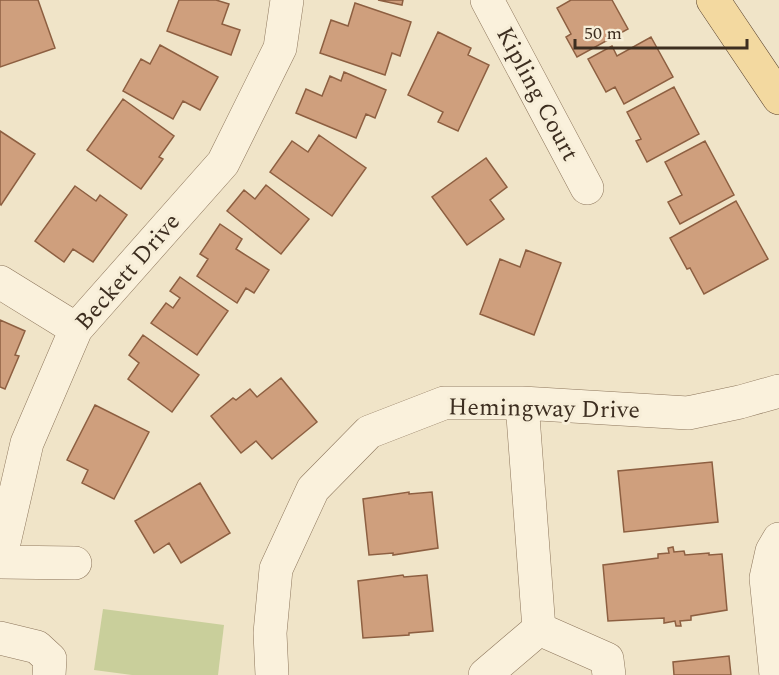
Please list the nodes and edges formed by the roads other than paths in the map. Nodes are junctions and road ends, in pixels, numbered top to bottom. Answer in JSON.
{"nodes":[{"id":1,"x":287,"y":0,"type":"edge"},
{"id":2,"x":487,"y":0,"type":"edge"},
{"id":3,"x":713,"y":0,"type":"edge"},
{"id":4,"x":779,"y":98,"type":"edge"},
{"id":5,"x":586,"y":188,"type":"dead end"},
{"id":6,"x":0,"y":282,"type":"edge"},
{"id":7,"x":76,"y":329,"type":"junction"},
{"id":8,"x":779,"y":392,"type":"edge"},
{"id":9,"x":522,"y":403,"type":"junction"},
{"id":10,"x":779,"y":539,"type":"edge"},
{"id":11,"x":0,"y":561,"type":"edge"},
{"id":12,"x":75,"y":563,"type":"dead end"},
{"id":13,"x":539,"y":629,"type":"junction"},
{"id":14,"x":0,"y":638,"type":"edge"},
{"id":15,"x":50,"y":675,"type":"edge"},
{"id":16,"x":272,"y":675,"type":"edge"},
{"id":17,"x":485,"y":675,"type":"edge"},
{"id":18,"x":609,"y":675,"type":"edge"},
{"id":19,"x":776,"y":675,"type":"edge"}],
"edges":[{"from":1,"to":7,"type":"street","name":"Beckett Drive"},
{"from":2,"to":5,"type":"street","name":"Kipling Court"},
{"from":3,"to":4,"type":"main road"},
{"from":6,"to":7,"type":"street"},
{"from":7,"to":11,"type":"street","name":"Beckett Drive"},
{"from":8,"to":9,"type":"street","name":"Hemingway Drive"},
{"from":9,"to":13,"type":"street"},
{"from":9,"to":16,"type":"street","name":"Hemingway Drive"},
{"from":10,"to":19,"type":"street"},
{"from":11,"to":12,"type":"street"},
{"from":13,"to":17,"type":"street"},
{"from":13,"to":18,"type":"street"},
{"from":14,"to":15,"type":"street"}]}
